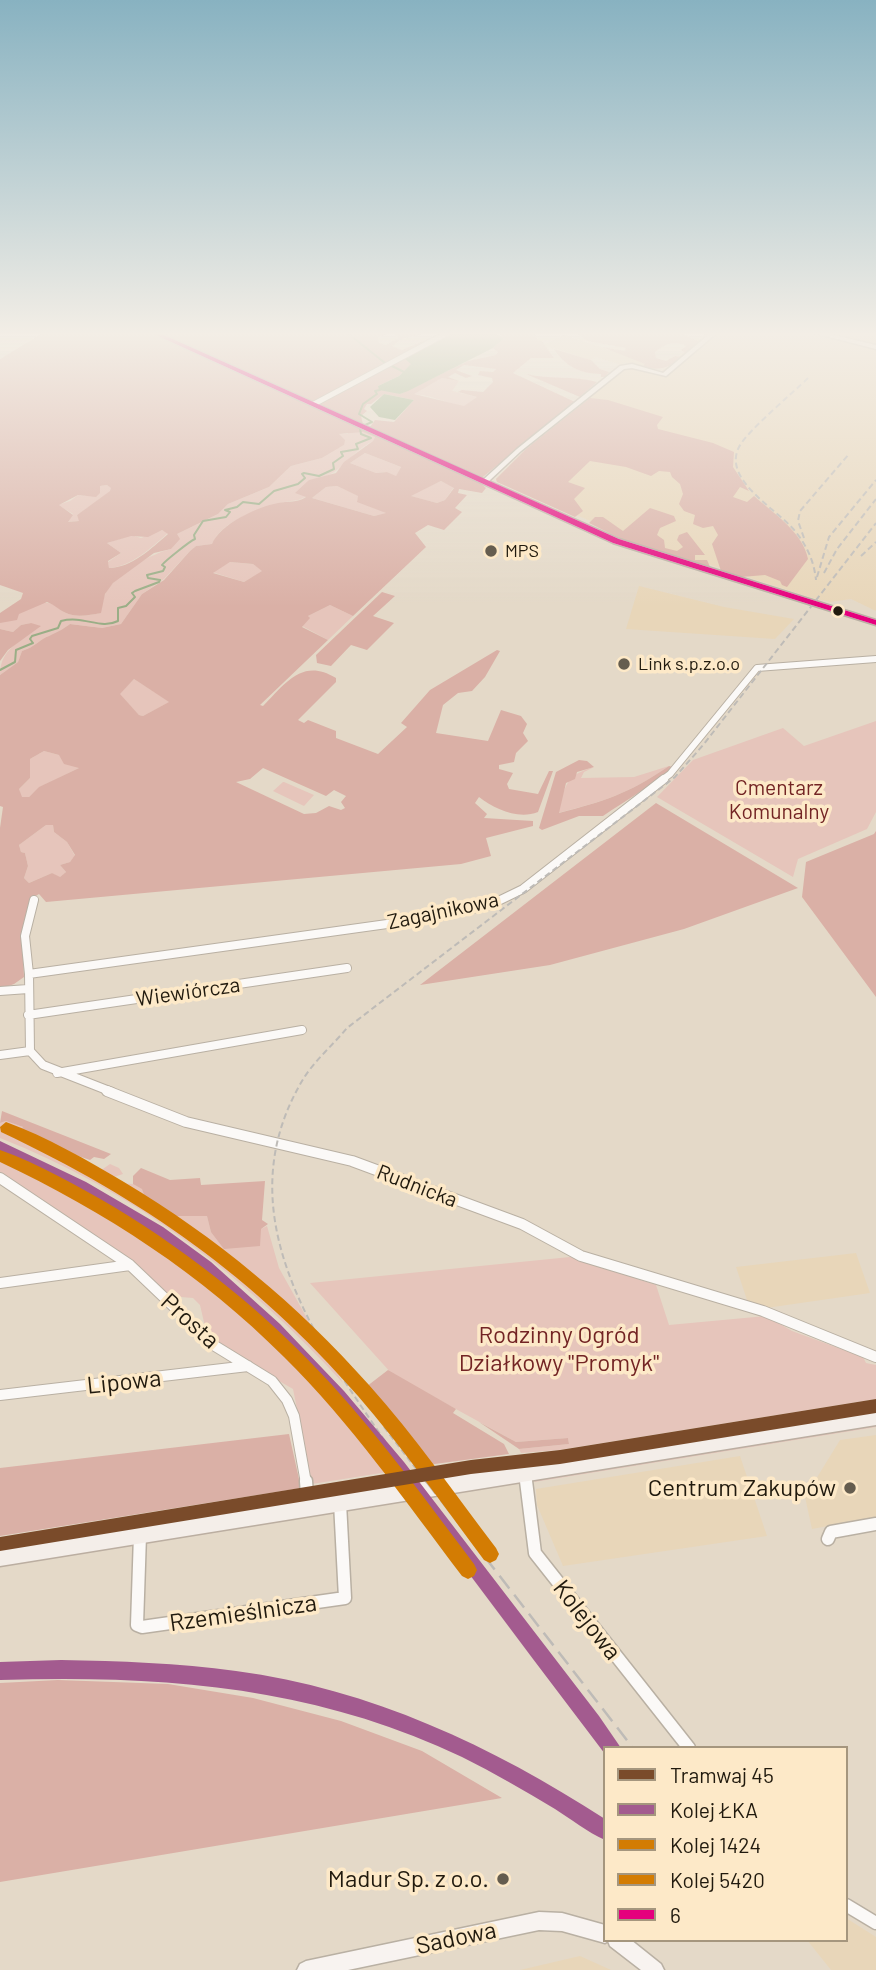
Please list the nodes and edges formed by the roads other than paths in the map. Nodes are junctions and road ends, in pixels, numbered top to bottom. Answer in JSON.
{"nodes":[{"id":1,"x":355,"y":423,"type":"edge"},
{"id":2,"x":552,"y":423,"type":"edge"},
{"id":3,"x":484,"y":482,"type":"junction"},
{"id":4,"x":876,"y":623,"type":"edge"},
{"id":5,"x":876,"y":659,"type":"edge"},
{"id":6,"x":34,"y":900,"type":"dead end"},
{"id":7,"x":347,"y":968,"type":"dead end"},
{"id":8,"x":29,"y":974,"type":"junction"},
{"id":9,"x":28,"y":989,"type":"junction"},
{"id":10,"x":0,"y":991,"type":"edge"},
{"id":11,"x":28,"y":1015,"type":"junction"},
{"id":12,"x":302,"y":1030,"type":"dead end"},
{"id":13,"x":30,"y":1051,"type":"junction"},
{"id":14,"x":0,"y":1055,"type":"edge"},
{"id":15,"x":57,"y":1073,"type":"junction"},
{"id":16,"x":0,"y":1178,"type":"edge"},
{"id":17,"x":130,"y":1265,"type":"junction"},
{"id":18,"x":0,"y":1283,"type":"edge"},
{"id":19,"x":876,"y":1357,"type":"edge"},
{"id":20,"x":248,"y":1366,"type":"junction"},
{"id":21,"x":0,"y":1395,"type":"edge"},
{"id":22,"x":876,"y":1418,"type":"edge"},
{"id":23,"x":524,"y":1474,"type":"junction"},
{"id":24,"x":340,"y":1503,"type":"junction"},
{"id":25,"x":308,"y":1508,"type":"junction"},
{"id":26,"x":876,"y":1524,"type":"edge"},
{"id":27,"x":140,"y":1535,"type":"junction"},
{"id":28,"x":828,"y":1539,"type":"dead end"},
{"id":29,"x":0,"y":1558,"type":"edge"},
{"id":30,"x":687,"y":1746,"type":"edge"},
{"id":31,"x":848,"y":1906,"type":"edge"},
{"id":32,"x":876,"y":1923,"type":"edge"},
{"id":33,"x":603,"y":1933,"type":"edge"},
{"id":34,"x":619,"y":1942,"type":"edge"},
{"id":35,"x":306,"y":1970,"type":"edge"},
{"id":36,"x":655,"y":1970,"type":"edge"}],
"edges":[{"from":1,"to":3,"type":"main road"},
{"from":2,"to":3,"type":"main road"},
{"from":3,"to":4,"type":"main road"},
{"from":5,"to":8,"type":"street","name":"Zagajnikowa"},
{"from":6,"to":8,"type":"street"},
{"from":7,"to":11,"type":"street","name":"Wiewiórcza"},
{"from":8,"to":9,"type":"street"},
{"from":9,"to":10,"type":"street"},
{"from":9,"to":11,"type":"street"},
{"from":11,"to":13,"type":"street"},
{"from":12,"to":15,"type":"street"},
{"from":13,"to":14,"type":"street"},
{"from":13,"to":15,"type":"street","name":"Rudnicka"},
{"from":15,"to":19,"type":"street","name":"Rudnicka"},
{"from":16,"to":17,"type":"street","name":"Prosta"},
{"from":17,"to":18,"type":"street"},
{"from":17,"to":20,"type":"street","name":"Prosta"},
{"from":20,"to":21,"type":"street","name":"Lipowa"},
{"from":20,"to":25,"type":"street","name":"Prosta"},
{"from":22,"to":23,"type":"main road"},
{"from":23,"to":24,"type":"main road"},
{"from":23,"to":30,"type":"street","name":"Kolejowa"},
{"from":24,"to":25,"type":"main road"},
{"from":24,"to":27,"type":"street","name":"Rzemieślnicza"},
{"from":25,"to":27,"type":"main road"},
{"from":26,"to":28,"type":"street"},
{"from":27,"to":29,"type":"main road"},
{"from":31,"to":32,"type":"street"},
{"from":33,"to":35,"type":"main road","name":"Sadowa"},
{"from":34,"to":36,"type":"main road"}]}
